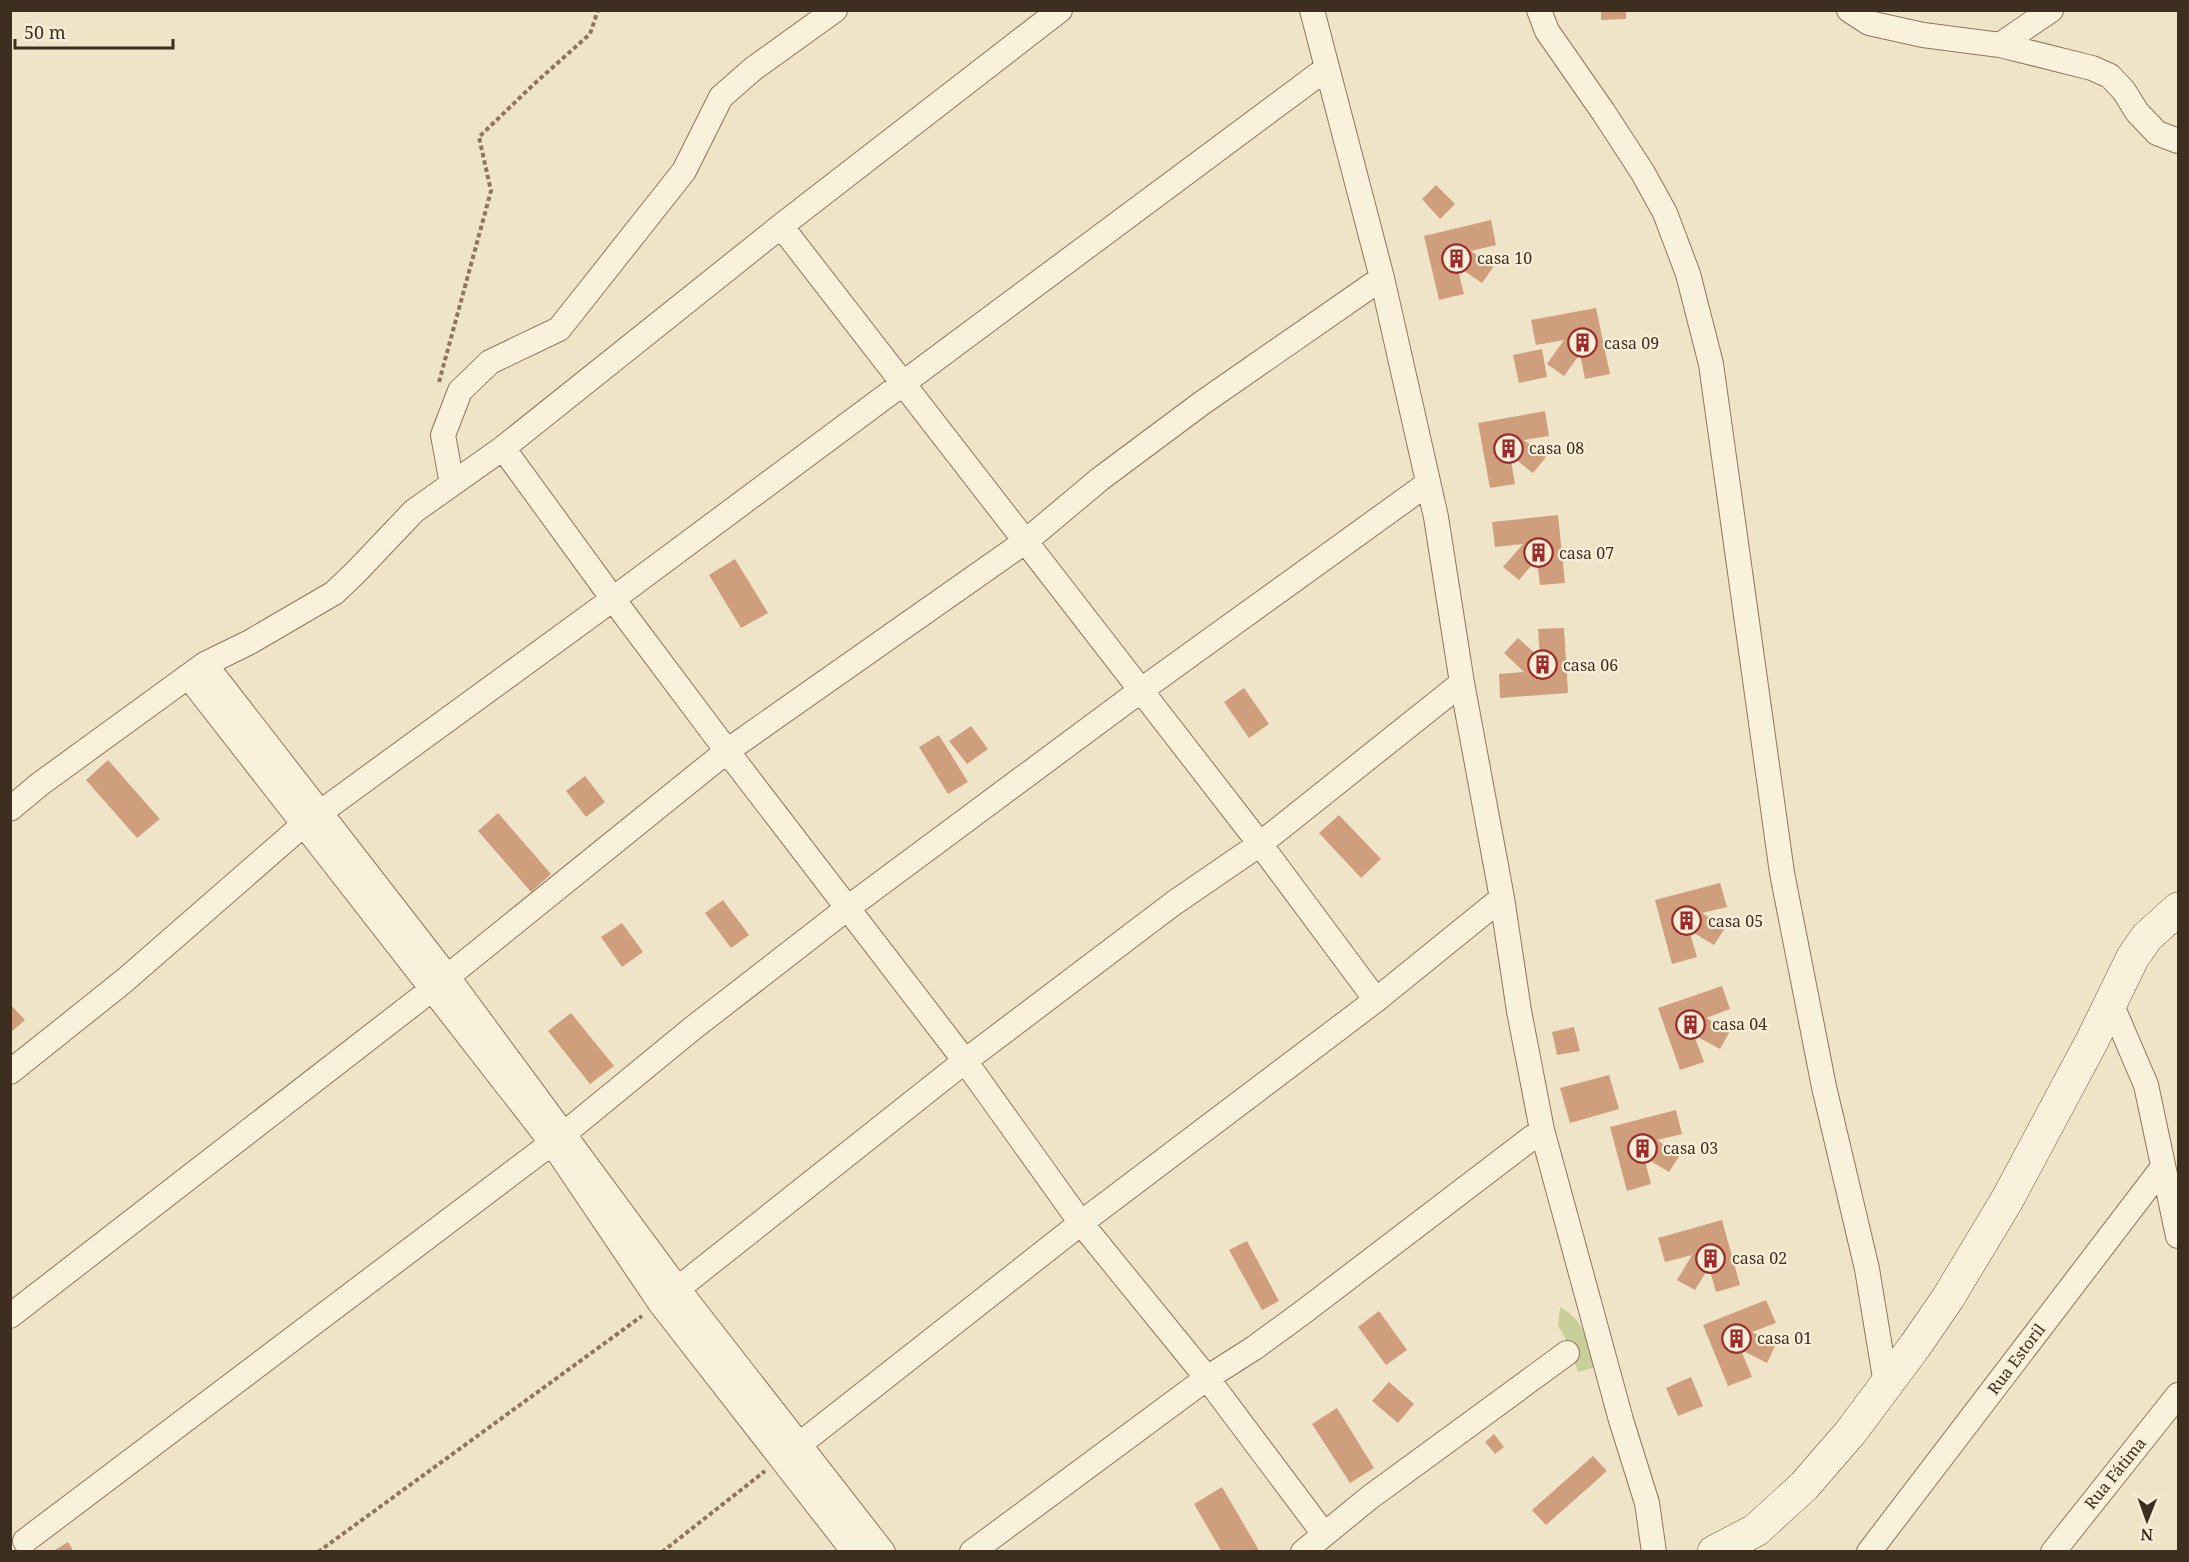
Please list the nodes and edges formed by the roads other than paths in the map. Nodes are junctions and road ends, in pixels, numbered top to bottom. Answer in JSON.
{"nodes":[{"id":1,"x":835,"y":10,"type":"edge"},
{"id":2,"x":1060,"y":10,"type":"edge"},
{"id":3,"x":1312,"y":10,"type":"edge"},
{"id":4,"x":1539,"y":10,"type":"edge"},
{"id":5,"x":1849,"y":10,"type":"edge"},
{"id":6,"x":2051,"y":10,"type":"edge"},
{"id":7,"x":2000,"y":45,"type":"junction"},
{"id":8,"x":1327,"y":68,"type":"junction"},
{"id":9,"x":2178,"y":141,"type":"edge"},
{"id":10,"x":781,"y":226,"type":"junction"},
{"id":11,"x":1382,"y":278,"type":"junction"},
{"id":12,"x":903,"y":384,"type":"junction"},
{"id":13,"x":502,"y":448,"type":"junction"},
{"id":14,"x":452,"y":484,"type":"junction"},
{"id":15,"x":1427,"y":484,"type":"junction"},
{"id":16,"x":1026,"y":542,"type":"junction"},
{"id":17,"x":613,"y":599,"type":"junction"},
{"id":18,"x":197,"y":670,"type":"junction"},
{"id":19,"x":1462,"y":683,"type":"junction"},
{"id":20,"x":1140,"y":691,"type":"junction"},
{"id":21,"x":727,"y":751,"type":"junction"},
{"id":22,"x":10,"y":809,"type":"edge"},
{"id":23,"x":312,"y":819,"type":"junction"},
{"id":24,"x":1260,"y":844,"type":"junction"},
{"id":25,"x":1502,"y":898,"type":"junction"},
{"id":26,"x":849,"y":907,"type":"junction"},
{"id":27,"x":2178,"y":909,"type":"edge"},
{"id":28,"x":439,"y":983,"type":"junction"},
{"id":29,"x":1376,"y":1000,"type":"junction"},
{"id":30,"x":2110,"y":1001,"type":"junction"},
{"id":31,"x":965,"y":1061,"type":"junction"},
{"id":32,"x":10,"y":1072,"type":"edge"},
{"id":33,"x":1542,"y":1130,"type":"junction"},
{"id":34,"x":558,"y":1138,"type":"junction"},
{"id":35,"x":2163,"y":1167,"type":"junction"},
{"id":36,"x":1081,"y":1223,"type":"junction"},
{"id":37,"x":2178,"y":1236,"type":"edge"},
{"id":38,"x":669,"y":1296,"type":"junction"},
{"id":39,"x":10,"y":1316,"type":"edge"},
{"id":40,"x":1567,"y":1353,"type":"dead end"},
{"id":41,"x":1207,"y":1378,"type":"junction"},
{"id":42,"x":1886,"y":1384,"type":"junction"},
{"id":43,"x":2178,"y":1395,"type":"edge"},
{"id":44,"x":790,"y":1452,"type":"junction"},
{"id":45,"x":1324,"y":1534,"type":"junction"},
{"id":46,"x":25,"y":1541,"type":"dead end"},
{"id":47,"x":854,"y":1551,"type":"edge"},
{"id":48,"x":883,"y":1551,"type":"edge"},
{"id":49,"x":972,"y":1551,"type":"edge"},
{"id":50,"x":1303,"y":1551,"type":"edge"},
{"id":51,"x":1654,"y":1551,"type":"edge"},
{"id":52,"x":1714,"y":1551,"type":"edge"},
{"id":53,"x":1869,"y":1551,"type":"edge"},
{"id":54,"x":2053,"y":1551,"type":"edge"}],
"edges":[{"from":1,"to":14,"type":"street"},
{"from":2,"to":10,"type":"street"},
{"from":3,"to":8,"type":"street"},
{"from":4,"to":42,"type":"street"},
{"from":5,"to":7,"type":"street"},
{"from":6,"to":7,"type":"street"},
{"from":7,"to":9,"type":"street"},
{"from":8,"to":11,"type":"street"},
{"from":8,"to":12,"type":"street"},
{"from":10,"to":12,"type":"street"},
{"from":10,"to":13,"type":"street"},
{"from":11,"to":15,"type":"street"},
{"from":11,"to":16,"type":"street"},
{"from":12,"to":16,"type":"street"},
{"from":12,"to":17,"type":"street"},
{"from":13,"to":14,"type":"street"},
{"from":13,"to":17,"type":"street"},
{"from":14,"to":18,"type":"street"},
{"from":15,"to":19,"type":"street"},
{"from":15,"to":20,"type":"street"},
{"from":16,"to":20,"type":"street"},
{"from":16,"to":21,"type":"street"},
{"from":17,"to":21,"type":"street"},
{"from":17,"to":23,"type":"street"},
{"from":18,"to":22,"type":"street"},
{"from":18,"to":23,"type":"street"},
{"from":19,"to":24,"type":"street"},
{"from":19,"to":25,"type":"street"},
{"from":20,"to":24,"type":"street"},
{"from":20,"to":26,"type":"street"},
{"from":21,"to":26,"type":"street"},
{"from":21,"to":28,"type":"street"},
{"from":23,"to":28,"type":"street"},
{"from":23,"to":32,"type":"street"},
{"from":24,"to":29,"type":"street"},
{"from":24,"to":31,"type":"street"},
{"from":25,"to":29,"type":"street"},
{"from":25,"to":33,"type":"street"},
{"from":26,"to":31,"type":"street"},
{"from":26,"to":34,"type":"street"},
{"from":27,"to":30,"type":"main road"},
{"from":28,"to":34,"type":"street"},
{"from":28,"to":39,"type":"street"},
{"from":29,"to":36,"type":"street"},
{"from":30,"to":35,"type":"street"},
{"from":30,"to":42,"type":"main road"},
{"from":31,"to":36,"type":"street"},
{"from":31,"to":38,"type":"street"},
{"from":33,"to":41,"type":"street"},
{"from":33,"to":51,"type":"street"},
{"from":34,"to":38,"type":"street"},
{"from":34,"to":46,"type":"street"},
{"from":35,"to":37,"type":"street"},
{"from":35,"to":53,"type":"street","name":"Rua Estoril"},
{"from":36,"to":41,"type":"street"},
{"from":36,"to":44,"type":"street"},
{"from":38,"to":44,"type":"street"},
{"from":40,"to":45,"type":"street"},
{"from":41,"to":45,"type":"street"},
{"from":41,"to":49,"type":"street"},
{"from":42,"to":52,"type":"main road"},
{"from":43,"to":54,"type":"street","name":"Rua Fátima"},
{"from":44,"to":47,"type":"street"},
{"from":44,"to":48,"type":"street"},
{"from":45,"to":50,"type":"street"}]}
